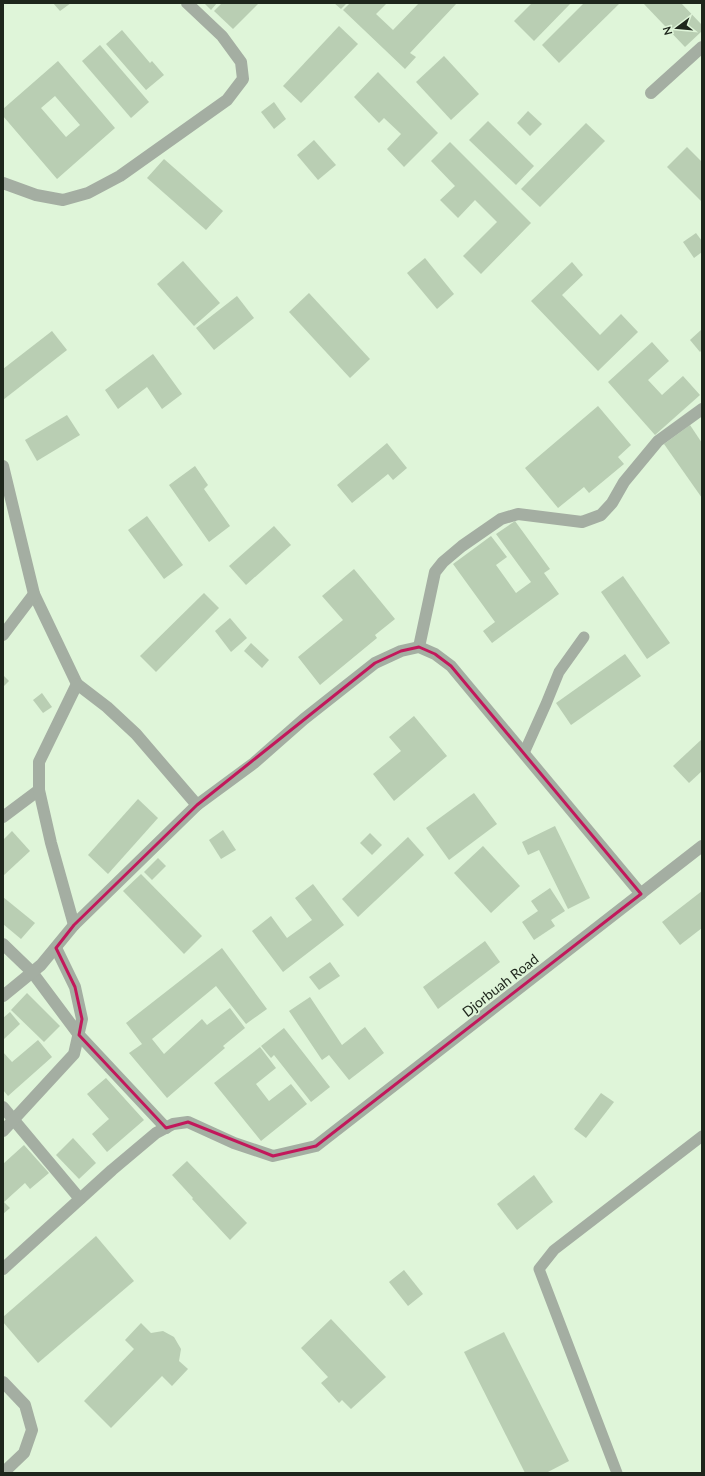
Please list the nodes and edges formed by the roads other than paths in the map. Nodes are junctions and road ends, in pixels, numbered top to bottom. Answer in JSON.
{"nodes":[{"id":1,"x":187,"y":3,"type":"edge"},
{"id":2,"x":702,"y":47,"type":"edge"},
{"id":3,"x":651,"y":93,"type":"dead end"},
{"id":4,"x":3,"y":182,"type":"edge"},
{"id":5,"x":702,"y":409,"type":"edge"},
{"id":6,"x":3,"y":466,"type":"edge"},
{"id":7,"x":34,"y":594,"type":"junction"},
{"id":8,"x":3,"y":634,"type":"edge"},
{"id":9,"x":584,"y":638,"type":"dead end"},
{"id":10,"x":419,"y":647,"type":"junction"},
{"id":11,"x":77,"y":684,"type":"junction"},
{"id":12,"x":524,"y":754,"type":"junction"},
{"id":13,"x":39,"y":790,"type":"junction"},
{"id":14,"x":197,"y":805,"type":"junction"},
{"id":15,"x":3,"y":817,"type":"edge"},
{"id":16,"x":702,"y":846,"type":"edge"},
{"id":17,"x":641,"y":894,"type":"junction"},
{"id":18,"x":74,"y":925,"type":"junction"},
{"id":19,"x":3,"y":944,"type":"edge"},
{"id":20,"x":56,"y":948,"type":"junction"},
{"id":21,"x":32,"y":972,"type":"junction"},
{"id":22,"x":3,"y":996,"type":"edge"},
{"id":23,"x":79,"y":1035,"type":"junction"},
{"id":24,"x":3,"y":1107,"type":"edge"},
{"id":25,"x":14,"y":1120,"type":"junction"},
{"id":26,"x":166,"y":1128,"type":"junction"},
{"id":27,"x":3,"y":1131,"type":"edge"},
{"id":28,"x":702,"y":1136,"type":"edge"},
{"id":29,"x":80,"y":1199,"type":"junction"},
{"id":30,"x":3,"y":1269,"type":"edge"},
{"id":31,"x":3,"y":1382,"type":"edge"},
{"id":32,"x":3,"y":1472,"type":"edge"},
{"id":33,"x":617,"y":1473,"type":"edge"}],
"edges":[{"from":1,"to":4,"type":"street"},
{"from":2,"to":3,"type":"street"},
{"from":5,"to":10,"type":"street"},
{"from":6,"to":7,"type":"street"},
{"from":7,"to":8,"type":"street"},
{"from":7,"to":11,"type":"street"},
{"from":9,"to":12,"type":"lane"},
{"from":10,"to":12,"type":"street"},
{"from":10,"to":14,"type":"street"},
{"from":11,"to":13,"type":"street"},
{"from":11,"to":14,"type":"street"},
{"from":12,"to":17,"type":"street"},
{"from":13,"to":15,"type":"street"},
{"from":13,"to":18,"type":"street"},
{"from":14,"to":18,"type":"street"},
{"from":16,"to":17,"type":"street","name":"Djorbuah Road"},
{"from":17,"to":26,"type":"street","name":"Djorbuah Road"},
{"from":18,"to":20,"type":"street"},
{"from":19,"to":21,"type":"street"},
{"from":20,"to":21,"type":"street"},
{"from":20,"to":23,"type":"street"},
{"from":21,"to":22,"type":"street"},
{"from":21,"to":23,"type":"street"},
{"from":23,"to":25,"type":"street"},
{"from":23,"to":26,"type":"street"},
{"from":24,"to":25,"type":"street"},
{"from":25,"to":27,"type":"street"},
{"from":25,"to":29,"type":"street"},
{"from":26,"to":29,"type":"street"},
{"from":28,"to":33,"type":"lane"},
{"from":29,"to":30,"type":"street"},
{"from":31,"to":32,"type":"street"}]}
